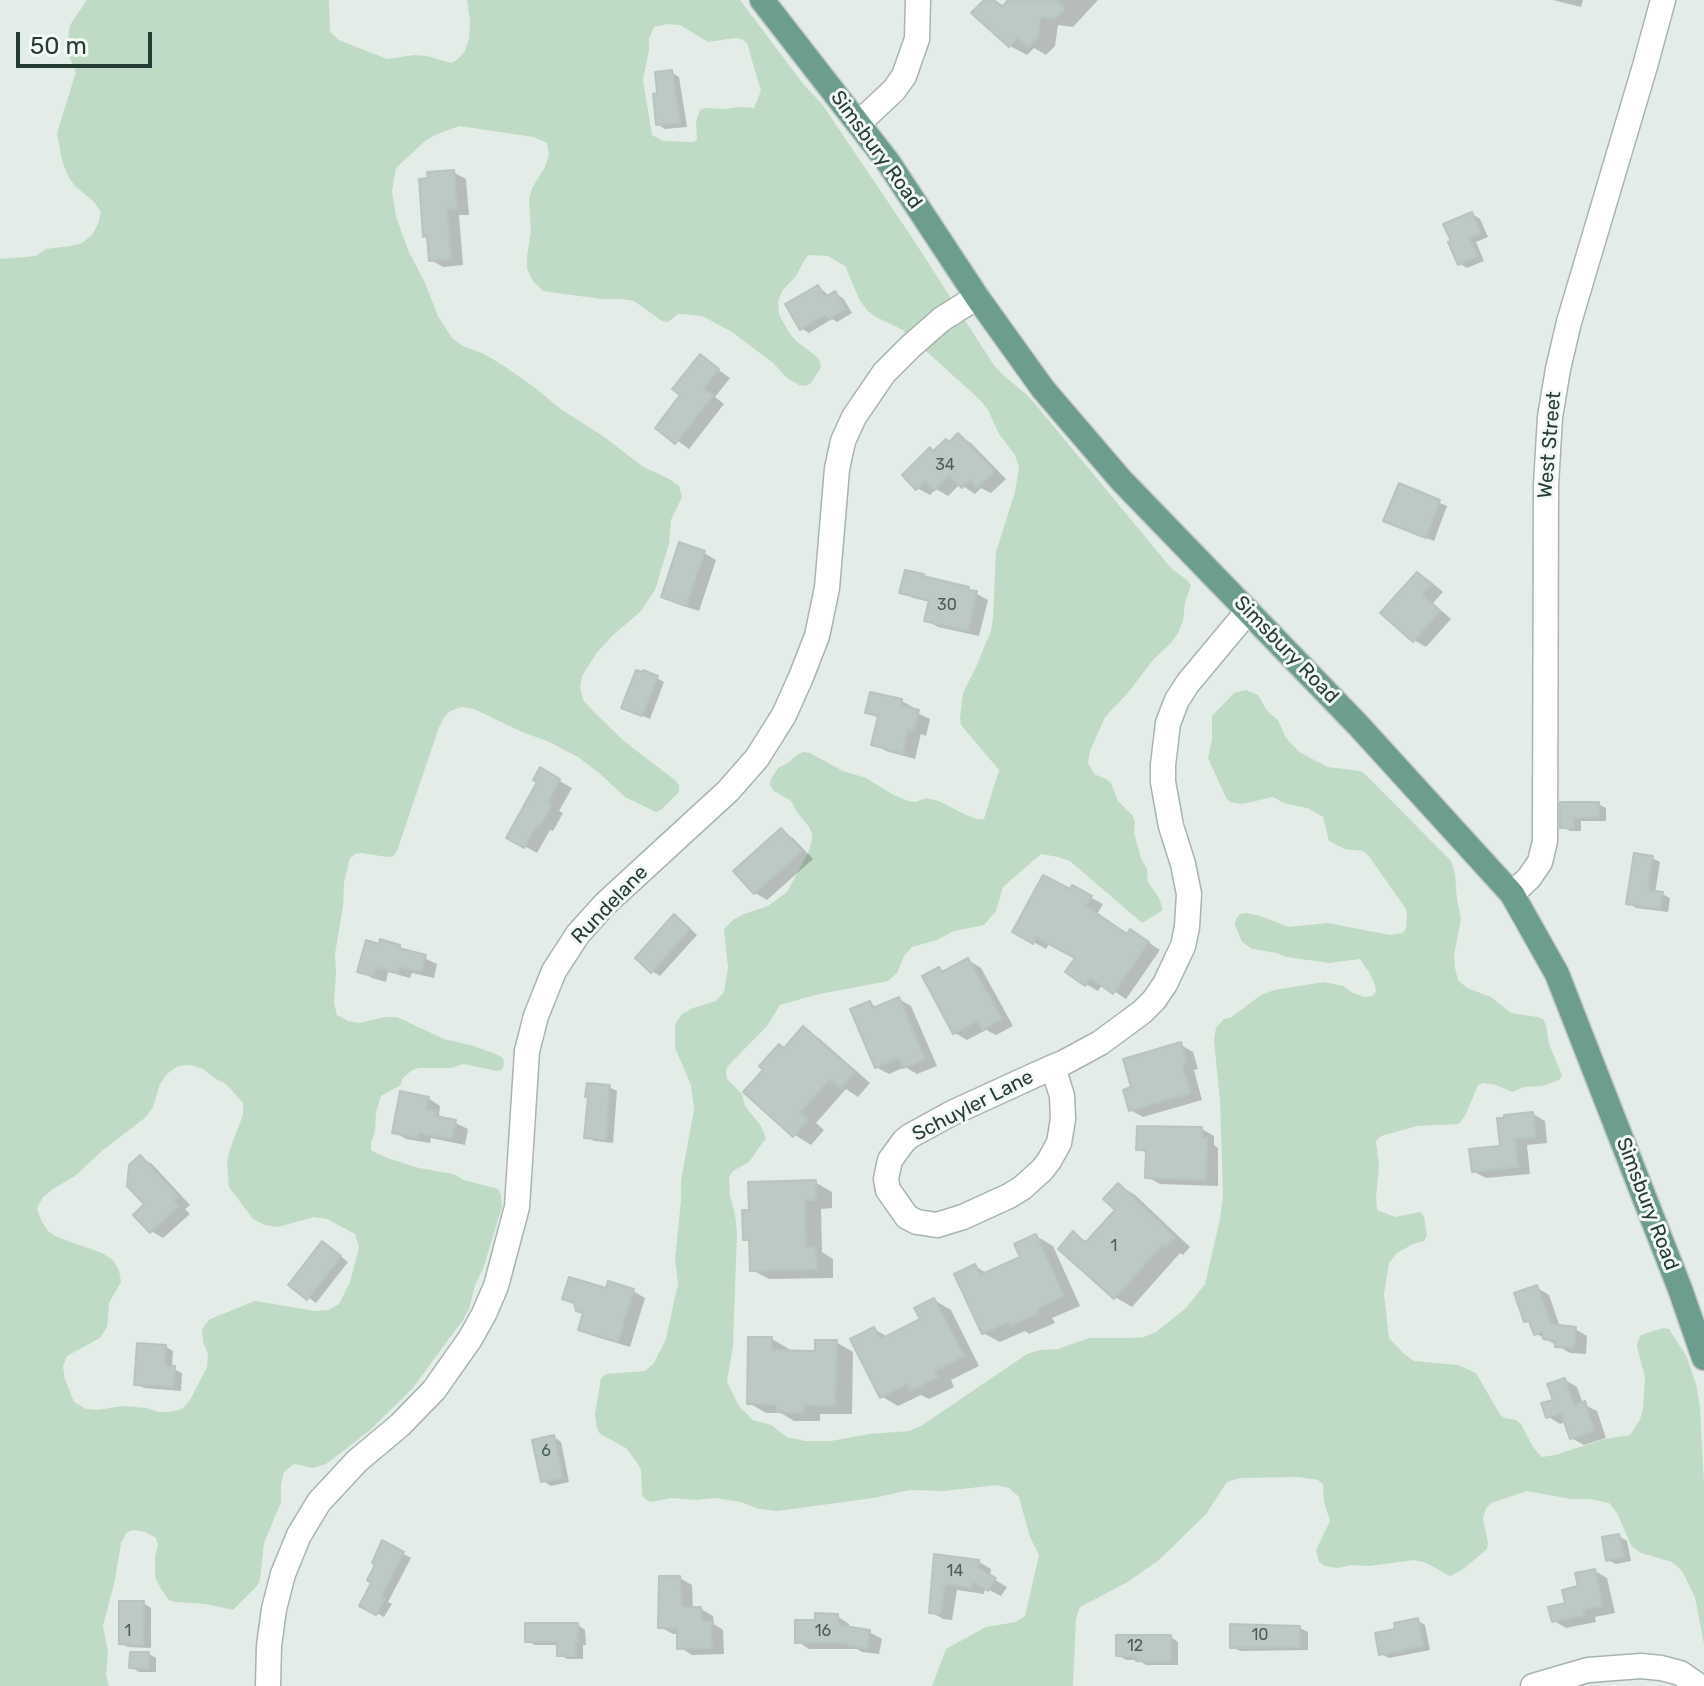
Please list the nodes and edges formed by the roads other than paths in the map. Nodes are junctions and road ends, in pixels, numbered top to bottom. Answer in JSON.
{"nodes":[{"id":1,"x":762,"y":0,"type":"edge"},
{"id":2,"x":918,"y":0,"type":"edge"},
{"id":3,"x":1663,"y":0,"type":"edge"},
{"id":4,"x":859,"y":123,"type":"junction"},
{"id":5,"x":977,"y":297,"type":"junction"},
{"id":6,"x":1248,"y":611,"type":"junction"},
{"id":7,"x":1512,"y":894,"type":"junction"},
{"id":8,"x":1053,"y":1067,"type":"junction"},
{"id":9,"x":1704,"y":1358,"type":"edge"},
{"id":10,"x":268,"y":1686,"type":"edge"},
{"id":11,"x":1533,"y":1686,"type":"edge"},
{"id":12,"x":1699,"y":1686,"type":"edge"}],
"edges":[{"from":1,"to":4,"type":"main road","name":"Simsbury Road"},
{"from":2,"to":4,"type":"street"},
{"from":3,"to":7,"type":"street","name":"West Street"},
{"from":4,"to":5,"type":"main road","name":"Simsbury Road"},
{"from":5,"to":6,"type":"main road","name":"Simsbury Road"},
{"from":5,"to":10,"type":"street","name":"Rundelane"},
{"from":6,"to":7,"type":"main road","name":"Simsbury Road"},
{"from":6,"to":8,"type":"street","name":"Schuyler Lane"},
{"from":7,"to":9,"type":"main road","name":"Simsbury Road"},
{"from":8,"to":8,"type":"street","name":"Schuyler Lane"},
{"from":11,"to":12,"type":"street"}]}
